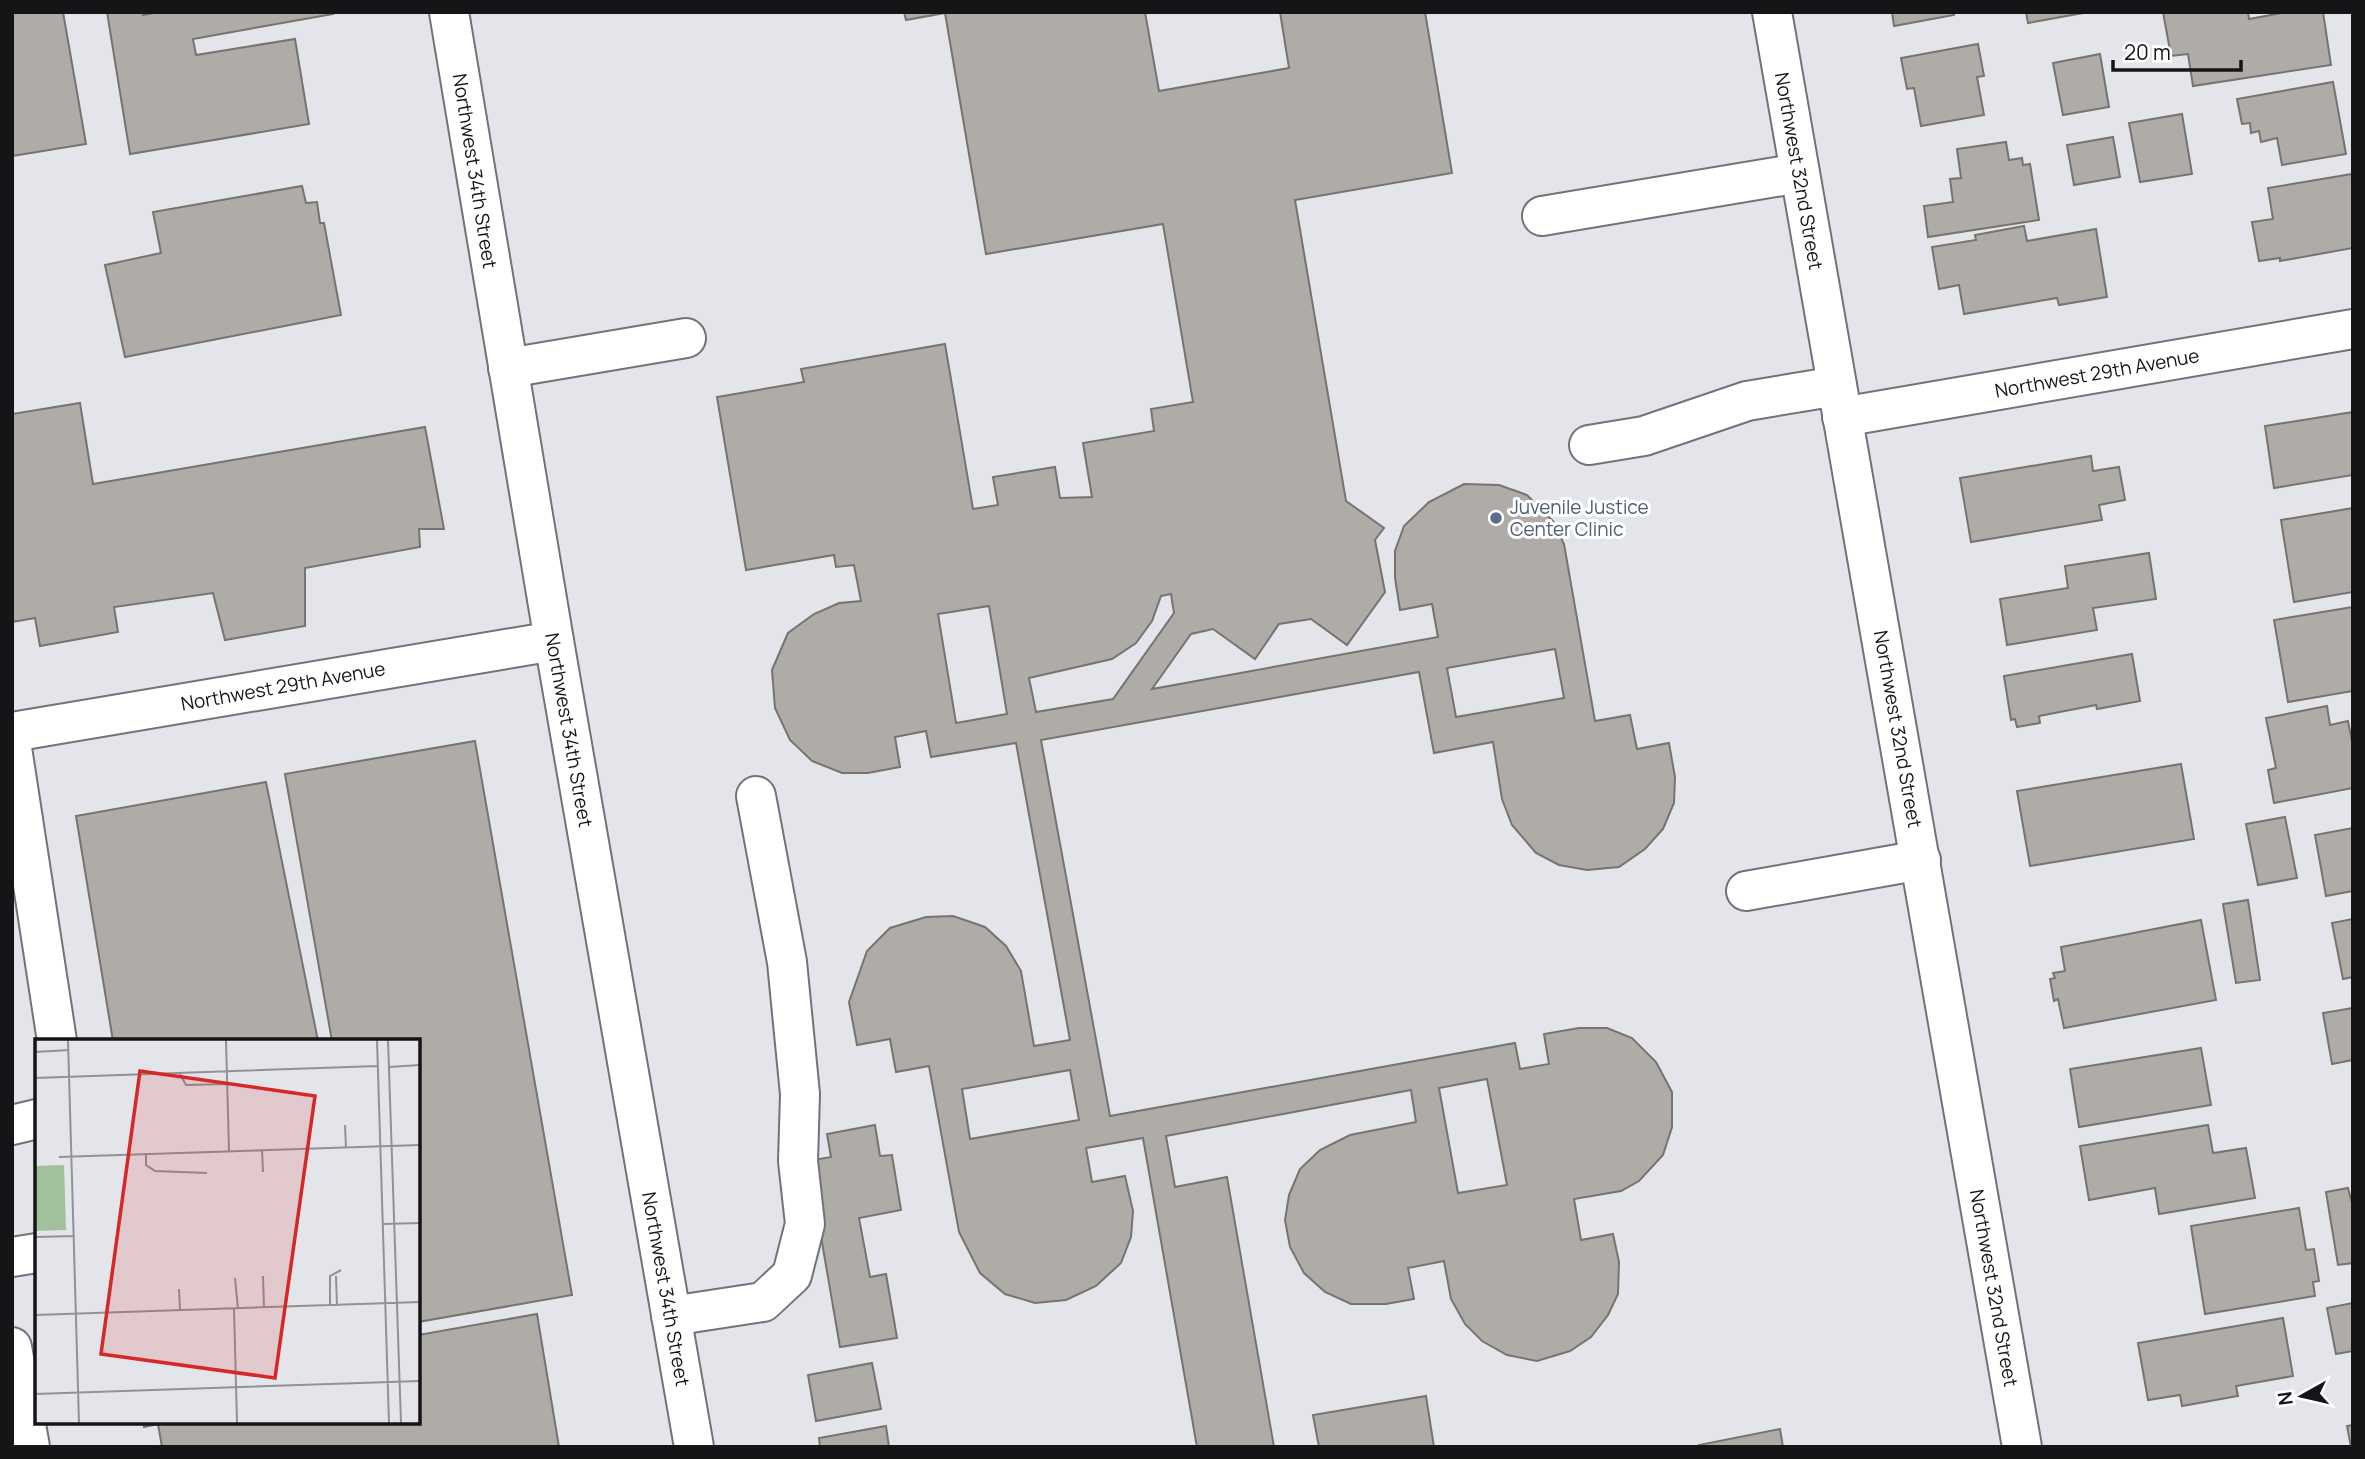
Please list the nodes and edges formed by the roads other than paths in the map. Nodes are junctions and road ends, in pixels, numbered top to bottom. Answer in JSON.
{"nodes":[{"id":1,"x":449,"y":12,"type":"edge"},
{"id":2,"x":1772,"y":12,"type":"edge"},
{"id":3,"x":1800,"y":173,"type":"junction"},
{"id":4,"x":1542,"y":216,"type":"dead end"},
{"id":5,"x":2353,"y":329,"type":"edge"},
{"id":6,"x":686,"y":338,"type":"dead end"},
{"id":7,"x":508,"y":368,"type":"junction"},
{"id":8,"x":1839,"y":402,"type":"junction"},
{"id":9,"x":1589,"y":445,"type":"dead end"},
{"id":10,"x":554,"y":641,"type":"junction"},
{"id":11,"x":12,"y":732,"type":"edge"},
{"id":12,"x":12,"y":748,"type":"edge"},
{"id":13,"x":756,"y":796,"type":"dead end"},
{"id":14,"x":1921,"y":860,"type":"junction"},
{"id":15,"x":1746,"y":891,"type":"dead end"},
{"id":16,"x":29,"y":971,"type":"edge"},
{"id":17,"x":56,"y":1039,"type":"edge"},
{"id":18,"x":35,"y":1119,"type":"edge"},
{"id":19,"x":12,"y":1125,"type":"edge"},
{"id":20,"x":35,"y":1253,"type":"edge"},
{"id":21,"x":12,"y":1257,"type":"edge"},
{"id":22,"x":671,"y":1316,"type":"junction"},
{"id":23,"x":12,"y":1347,"type":"edge"},
{"id":24,"x":30,"y":1447,"type":"edge"},
{"id":25,"x":694,"y":1447,"type":"edge"},
{"id":26,"x":2022,"y":1447,"type":"edge"}],
"edges":[{"from":1,"to":7,"type":"street","name":"Northwest 34th Street"},
{"from":2,"to":3,"type":"street","name":"Northwest 32nd Street"},
{"from":3,"to":4,"type":"street"},
{"from":3,"to":8,"type":"street","name":"Northwest 32nd Street"},
{"from":5,"to":8,"type":"street","name":"Northwest 29th Avenue"},
{"from":6,"to":7,"type":"street"},
{"from":7,"to":10,"type":"street","name":"Northwest 34th Street"},
{"from":8,"to":9,"type":"street","name":"Northwest 29th Avenue"},
{"from":8,"to":14,"type":"street","name":"Northwest 32nd Street"},
{"from":10,"to":11,"type":"street","name":"Northwest 29th Avenue"},
{"from":10,"to":22,"type":"street","name":"Northwest 34th Street"},
{"from":12,"to":16,"type":"street"},
{"from":13,"to":22,"type":"street"},
{"from":14,"to":15,"type":"street"},
{"from":14,"to":26,"type":"street","name":"Northwest 32nd Street"},
{"from":16,"to":17,"type":"street"},
{"from":18,"to":19,"type":"street"},
{"from":20,"to":21,"type":"street"},
{"from":22,"to":25,"type":"street","name":"Northwest 34th Street"},
{"from":23,"to":24,"type":"street"}]}
